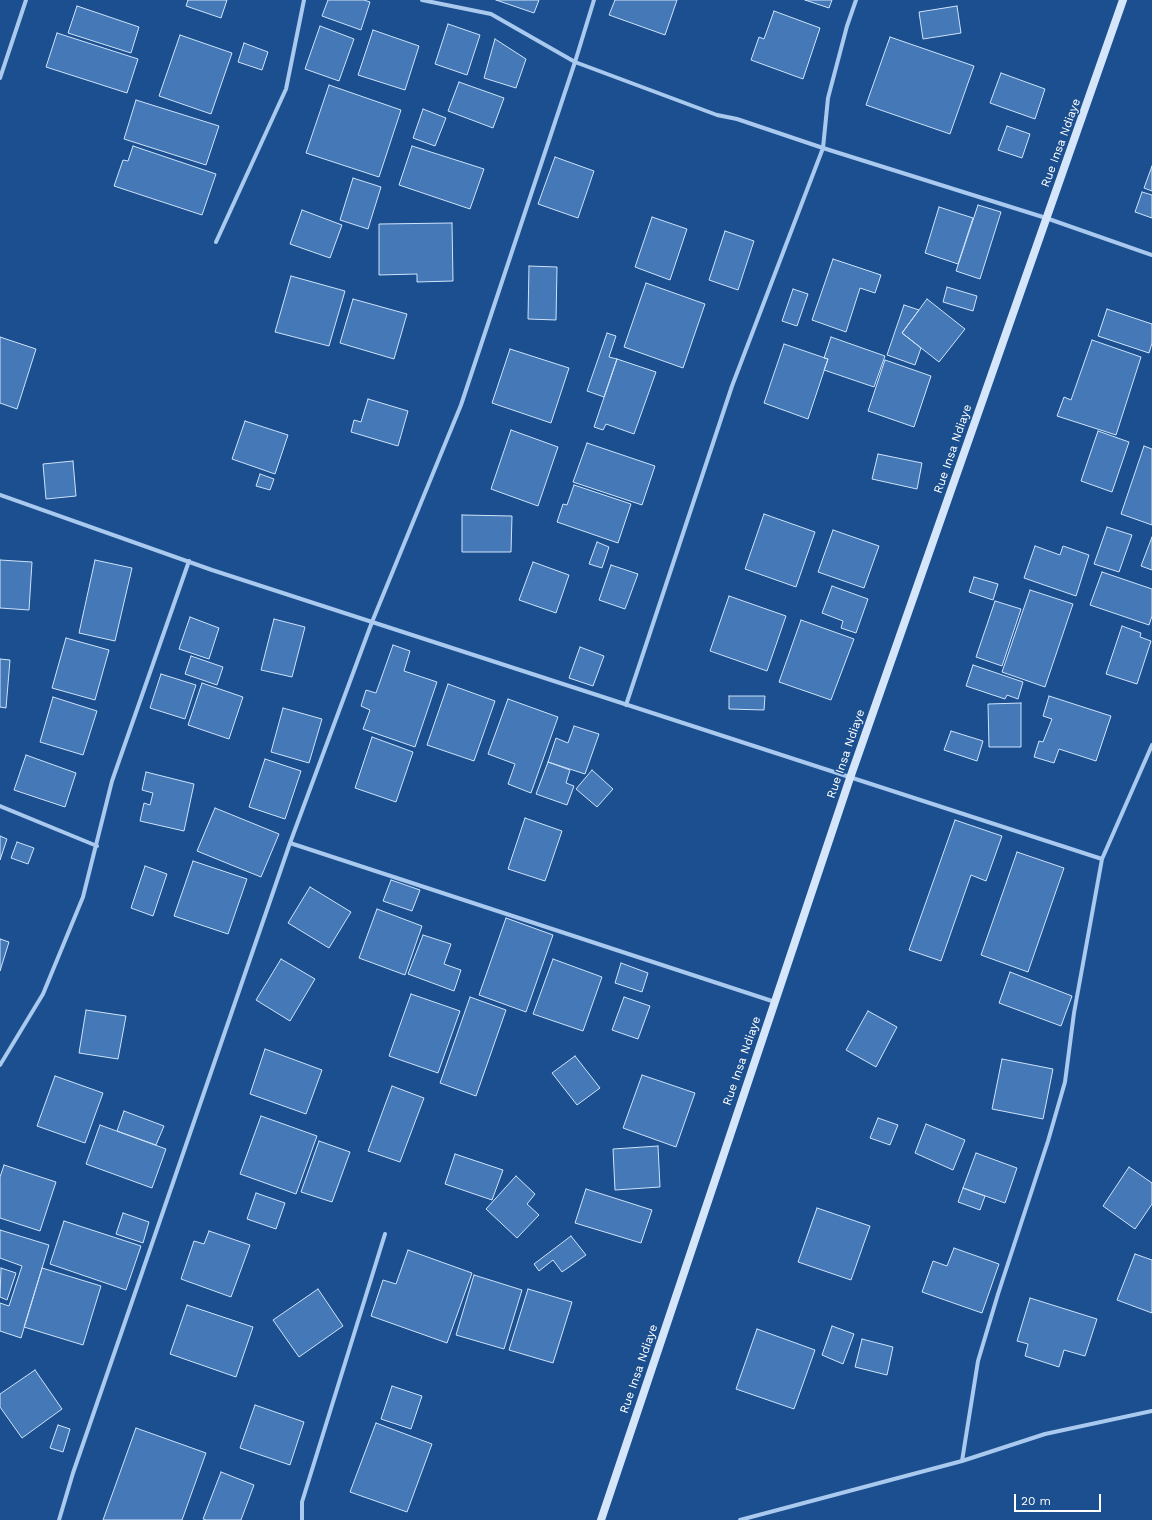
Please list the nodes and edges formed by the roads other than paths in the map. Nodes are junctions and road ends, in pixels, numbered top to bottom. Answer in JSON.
{"nodes":[{"id":1,"x":26,"y":0,"type":"edge"},
{"id":2,"x":304,"y":0,"type":"edge"},
{"id":3,"x":422,"y":0,"type":"edge"},
{"id":4,"x":594,"y":0,"type":"edge"},
{"id":5,"x":856,"y":0,"type":"edge"},
{"id":6,"x":1123,"y":0,"type":"edge"},
{"id":7,"x":575,"y":62,"type":"junction"},
{"id":8,"x":0,"y":78,"type":"edge"},
{"id":9,"x":823,"y":148,"type":"junction"},
{"id":10,"x":1046,"y":218,"type":"junction"},
{"id":11,"x":216,"y":242,"type":"dead end"},
{"id":12,"x":1152,"y":255,"type":"edge"},
{"id":13,"x":0,"y":496,"type":"edge"},
{"id":14,"x":189,"y":562,"type":"junction"},
{"id":15,"x":372,"y":622,"type":"junction"},
{"id":16,"x":626,"y":705,"type":"junction"},
{"id":17,"x":1152,"y":745,"type":"edge"},
{"id":18,"x":850,"y":778,"type":"junction"},
{"id":19,"x":0,"y":806,"type":"edge"},
{"id":20,"x":290,"y":843,"type":"junction"},
{"id":21,"x":97,"y":846,"type":"junction"},
{"id":22,"x":1102,"y":859,"type":"junction"},
{"id":23,"x":775,"y":1002,"type":"junction"},
{"id":24,"x":0,"y":1065,"type":"edge"},
{"id":25,"x":385,"y":1234,"type":"dead end"},
{"id":26,"x":1152,"y":1410,"type":"edge"},
{"id":27,"x":962,"y":1461,"type":"junction"},
{"id":28,"x":59,"y":1520,"type":"edge"},
{"id":29,"x":302,"y":1520,"type":"edge"},
{"id":30,"x":601,"y":1520,"type":"edge"},
{"id":31,"x":740,"y":1520,"type":"edge"}],
"edges":[{"from":1,"to":8,"type":"street"},
{"from":2,"to":11,"type":"street"},
{"from":3,"to":7,"type":"street"},
{"from":4,"to":7,"type":"street"},
{"from":5,"to":9,"type":"street"},
{"from":6,"to":10,"type":"main road","name":"Rue Insa Ndiaye"},
{"from":7,"to":9,"type":"street"},
{"from":7,"to":15,"type":"street"},
{"from":9,"to":10,"type":"street"},
{"from":9,"to":16,"type":"street"},
{"from":10,"to":12,"type":"street"},
{"from":10,"to":18,"type":"main road","name":"Rue Insa Ndiaye"},
{"from":13,"to":14,"type":"street"},
{"from":14,"to":15,"type":"street"},
{"from":14,"to":21,"type":"street"},
{"from":15,"to":16,"type":"street"},
{"from":15,"to":20,"type":"street"},
{"from":16,"to":18,"type":"street"},
{"from":17,"to":22,"type":"street"},
{"from":18,"to":22,"type":"street"},
{"from":18,"to":23,"type":"main road","name":"Rue Insa Ndiaye"},
{"from":19,"to":21,"type":"street"},
{"from":20,"to":23,"type":"street"},
{"from":20,"to":28,"type":"street"},
{"from":21,"to":24,"type":"street"},
{"from":22,"to":27,"type":"street"},
{"from":23,"to":30,"type":"main road","name":"Rue Insa Ndiaye"},
{"from":25,"to":29,"type":"street"},
{"from":26,"to":27,"type":"street"},
{"from":27,"to":31,"type":"street"}]}
